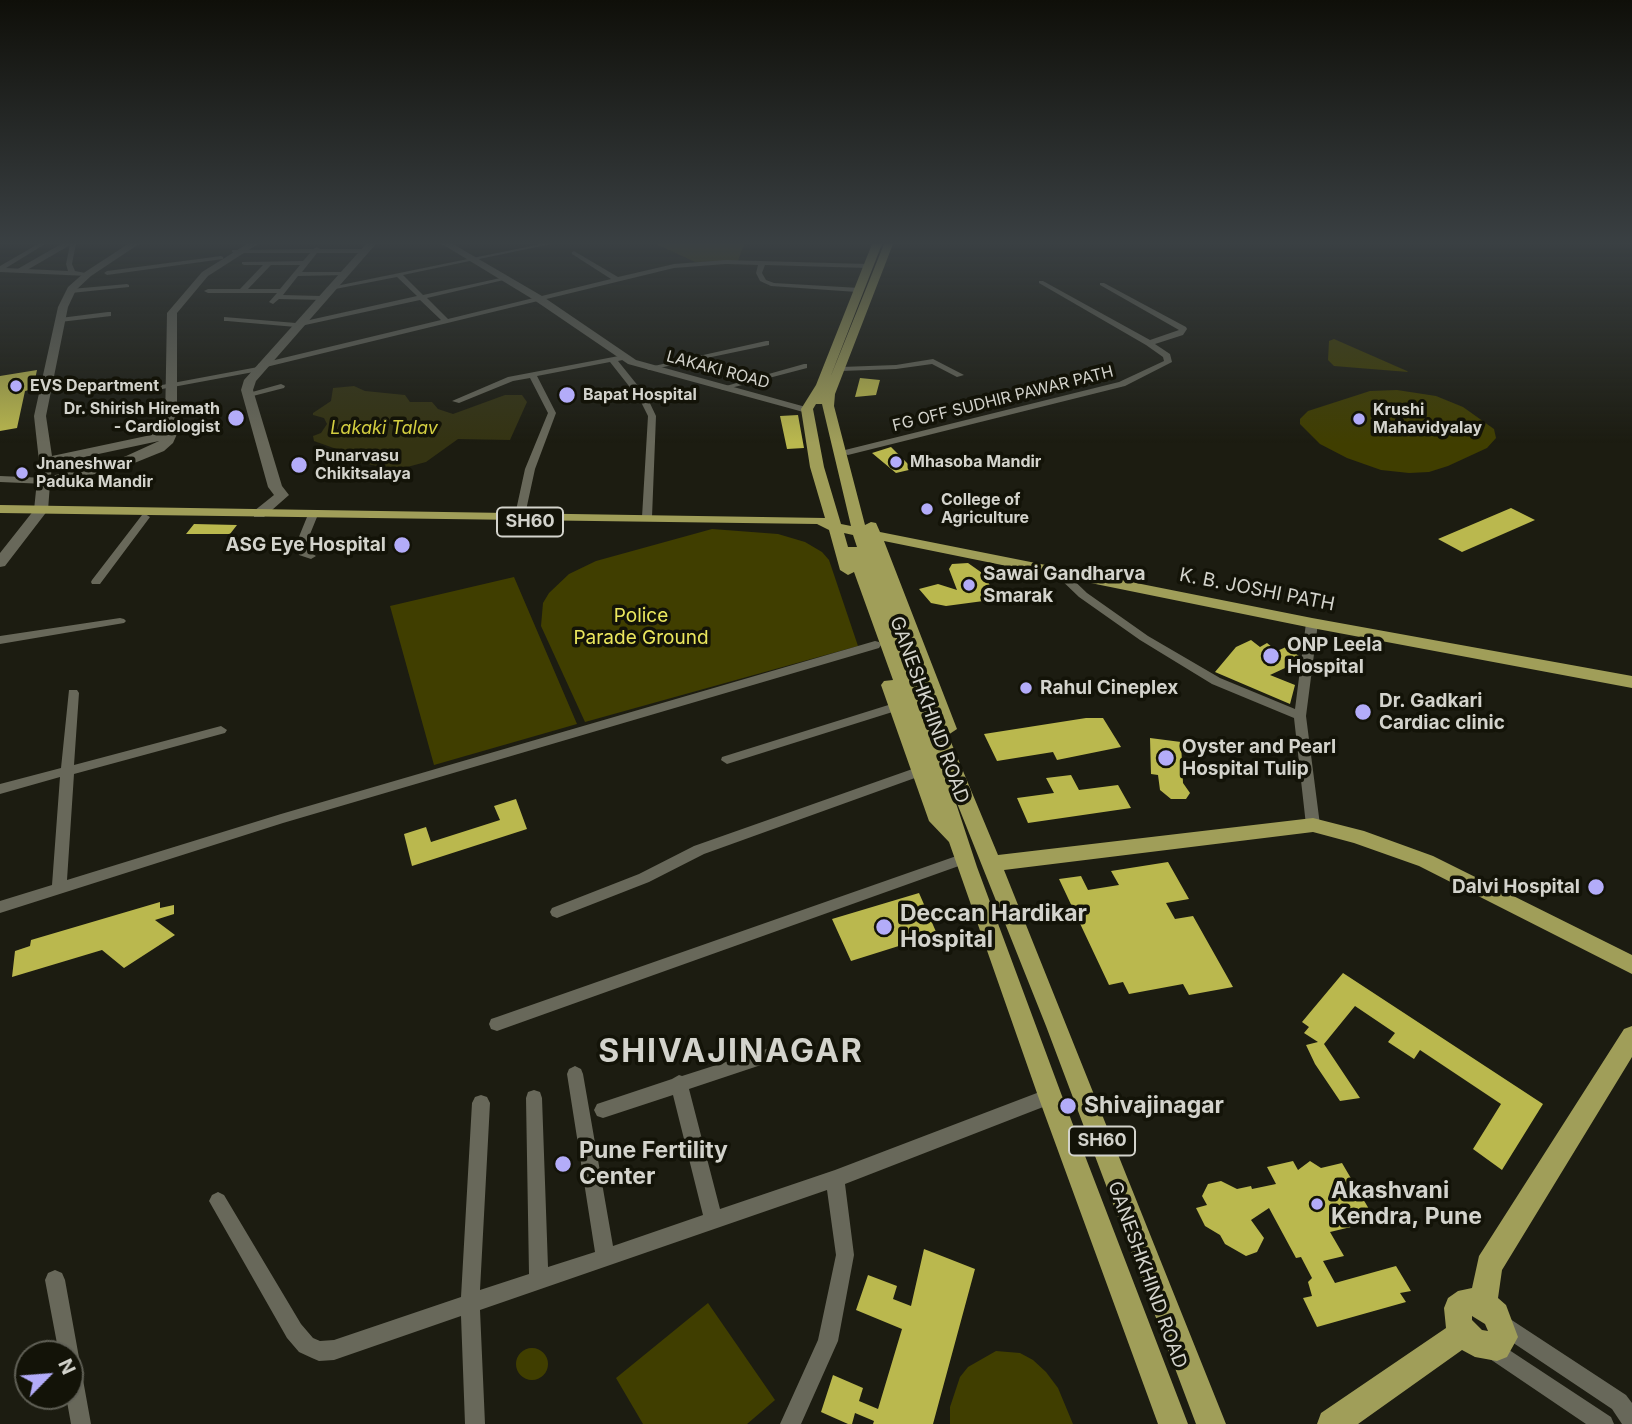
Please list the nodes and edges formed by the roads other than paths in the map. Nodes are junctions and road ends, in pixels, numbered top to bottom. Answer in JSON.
{"nodes":[{"id":1,"x":64,"y":310,"type":"edge"},
{"id":2,"x":174,"y":310,"type":"edge"},
{"id":3,"x":310,"y":310,"type":"edge"},
{"id":4,"x":366,"y":310,"type":"edge"},
{"id":5,"x":435,"y":310,"type":"edge"},
{"id":6,"x":490,"y":310,"type":"edge"},
{"id":7,"x":554,"y":310,"type":"edge"},
{"id":8,"x":851,"y":310,"type":"edge"},
{"id":9,"x":864,"y":310,"type":"edge"},
{"id":10,"x":1091,"y":310,"type":"edge"},
{"id":11,"x":1150,"y":310,"type":"edge"},
{"id":12,"x":107,"y":314,"type":"dead end"},
{"id":13,"x":227,"y":319,"type":"dead end"},
{"id":14,"x":60,"y":320,"type":"junction"},
{"id":15,"x":446,"y":321,"type":"junction"},
{"id":16,"x":296,"y":326,"type":"junction"},
{"id":17,"x":766,"y":343,"type":"dead end"},
{"id":18,"x":1149,"y":343,"type":"junction"},
{"id":19,"x":618,"y":358,"type":"junction"},
{"id":20,"x":804,"y":366,"type":"dead end"},
{"id":21,"x":260,"y":367,"type":"junction"},
{"id":22,"x":649,"y":368,"type":"junction"},
{"id":23,"x":841,"y":369,"type":"junction"},
{"id":24,"x":532,"y":374,"type":"junction"},
{"id":25,"x":960,"y":375,"type":"dead end"},
{"id":26,"x":166,"y":386,"type":"junction"},
{"id":27,"x":281,"y":386,"type":"dead end"},
{"id":28,"x":827,"y":386,"type":"junction"},
{"id":29,"x":723,"y":388,"type":"junction"},
{"id":30,"x":248,"y":394,"type":"junction"},
{"id":31,"x":456,"y":401,"type":"dead end"},
{"id":32,"x":807,"y":409,"type":"junction"},
{"id":33,"x":848,"y":452,"type":"junction"},
{"id":34,"x":46,"y":461,"type":"junction"},
{"id":35,"x":0,"y":479,"type":"edge"},
{"id":36,"x":46,"y":481,"type":"junction"},
{"id":37,"x":278,"y":491,"type":"junction"},
{"id":38,"x":844,"y":495,"type":"junction"},
{"id":39,"x":37,"y":506,"type":"junction"},
{"id":40,"x":0,"y":509,"type":"edge"},
{"id":41,"x":234,"y":513,"type":"junction"},
{"id":42,"x":259,"y":514,"type":"junction"},
{"id":43,"x":284,"y":514,"type":"junction"},
{"id":44,"x":520,"y":515,"type":"junction"},
{"id":45,"x":145,"y":517,"type":"junction"},
{"id":46,"x":312,"y":517,"type":"junction"},
{"id":47,"x":647,"y":517,"type":"junction"},
{"id":48,"x":834,"y":527,"type":"junction"},
{"id":49,"x":862,"y":539,"type":"junction"},
{"id":50,"x":0,"y":548,"type":"edge"},
{"id":51,"x":311,"y":556,"type":"dead end"},
{"id":52,"x":0,"y":563,"type":"edge"},
{"id":53,"x":1059,"y":572,"type":"junction"},
{"id":54,"x":96,"y":582,"type":"dead end"},
{"id":55,"x":120,"y":621,"type":"dead end"},
{"id":56,"x":1312,"y":622,"type":"junction"},
{"id":57,"x":0,"y":640,"type":"edge"},
{"id":58,"x":875,"y":645,"type":"junction"},
{"id":59,"x":1632,"y":682,"type":"edge"},
{"id":60,"x":73,"y":693,"type":"dead end"},
{"id":61,"x":898,"y":706,"type":"junction"},
{"id":62,"x":1300,"y":716,"type":"junction"},
{"id":63,"x":222,"y":730,"type":"dead end"},
{"id":64,"x":727,"y":760,"type":"dead end"},
{"id":65,"x":68,"y":771,"type":"junction"},
{"id":66,"x":921,"y":771,"type":"junction"},
{"id":67,"x":0,"y":789,"type":"edge"},
{"id":68,"x":1313,"y":825,"type":"junction"},
{"id":69,"x":962,"y":849,"type":"junction"},
{"id":70,"x":990,"y":864,"type":"junction"},
{"id":71,"x":59,"y":888,"type":"junction"},
{"id":72,"x":0,"y":907,"type":"edge"},
{"id":73,"x":557,"y":912,"type":"dead end"},
{"id":74,"x":1632,"y":965,"type":"edge"},
{"id":75,"x":497,"y":1024,"type":"dead end"},
{"id":76,"x":1632,"y":1036,"type":"edge"},
{"id":77,"x":779,"y":1052,"type":"dead end"},
{"id":78,"x":575,"y":1074,"type":"dead end"},
{"id":79,"x":679,"y":1083,"type":"junction"},
{"id":80,"x":1050,"y":1096,"type":"junction"},
{"id":81,"x":534,"y":1098,"type":"dead end"},
{"id":82,"x":481,"y":1102,"type":"dead end"},
{"id":83,"x":603,"y":1110,"type":"dead end"},
{"id":84,"x":835,"y":1179,"type":"junction"},
{"id":85,"x":218,"y":1201,"type":"dead end"},
{"id":86,"x":713,"y":1219,"type":"junction"},
{"id":87,"x":605,"y":1255,"type":"junction"},
{"id":88,"x":539,"y":1278,"type":"junction"},
{"id":89,"x":55,"y":1280,"type":"dead end"},
{"id":90,"x":470,"y":1302,"type":"junction"},
{"id":91,"x":1492,"y":1325,"type":"junction"},
{"id":92,"x":67,"y":1340,"type":"edge"},
{"id":93,"x":1632,"y":1420,"type":"edge"},
{"id":94,"x":1210,"y":1422,"type":"edge"},
{"id":95,"x":475,"y":1424,"type":"edge"},
{"id":96,"x":790,"y":1424,"type":"edge"},
{"id":97,"x":1173,"y":1424,"type":"edge"},
{"id":98,"x":1332,"y":1424,"type":"edge"},
{"id":99,"x":1604,"y":1424,"type":"edge"}],
"edges":[{"from":1,"to":14,"type":"street"},
{"from":2,"to":26,"type":"street"},
{"from":3,"to":16,"type":"street"},
{"from":4,"to":16,"type":"street"},
{"from":5,"to":15,"type":"street"},
{"from":6,"to":15,"type":"street"},
{"from":7,"to":19,"type":"street","name":"LAKAKI ROAD"},
{"from":8,"to":28,"type":"main road"},
{"from":9,"to":23,"type":"main road"},
{"from":10,"to":18,"type":"street"},
{"from":11,"to":18,"type":"street"},
{"from":12,"to":14,"type":"street"},
{"from":13,"to":16,"type":"street"},
{"from":14,"to":34,"type":"street"},
{"from":15,"to":21,"type":"street"},
{"from":16,"to":21,"type":"street"},
{"from":17,"to":22,"type":"street"},
{"from":18,"to":33,"type":"street","name":"FG OFF SUDHIR PAWAR PATH"},
{"from":19,"to":22,"type":"street","name":"LAKAKI ROAD"},
{"from":19,"to":24,"type":"street"},
{"from":19,"to":47,"type":"street"},
{"from":20,"to":29,"type":"street"},
{"from":21,"to":26,"type":"street"},
{"from":21,"to":30,"type":"street"},
{"from":22,"to":29,"type":"street","name":"LAKAKI ROAD"},
{"from":23,"to":25,"type":"street"},
{"from":23,"to":28,"type":"main road"},
{"from":24,"to":31,"type":"street"},
{"from":24,"to":44,"type":"street"},
{"from":26,"to":34,"type":"street"},
{"from":26,"to":36,"type":"street"},
{"from":27,"to":30,"type":"street"},
{"from":28,"to":32,"type":"main road"},
{"from":28,"to":33,"type":"main road","name":"GANESHKHIND ROAD"},
{"from":28,"to":38,"type":"main road"},
{"from":29,"to":32,"type":"street","name":"LAKAKI ROAD"},
{"from":30,"to":37,"type":"street"},
{"from":32,"to":38,"type":"main road","name":"GANESHKHIND ROAD"},
{"from":33,"to":38,"type":"main road","name":"GANESHKHIND ROAD"},
{"from":34,"to":36,"type":"street"},
{"from":35,"to":36,"type":"street"},
{"from":36,"to":39,"type":"street"},
{"from":37,"to":41,"type":"street"},
{"from":37,"to":42,"type":"street"},
{"from":37,"to":43,"type":"street"},
{"from":38,"to":48,"type":"main road","name":"GANESHKHIND ROAD"},
{"from":38,"to":49,"type":"main road"},
{"from":38,"to":49,"type":"main road","name":"GANESHKHIND ROAD"},
{"from":39,"to":40,"type":"main road","number":"SH60"},
{"from":39,"to":41,"type":"main road","number":"SH60"},
{"from":39,"to":45,"type":"main road","number":"SH60"},
{"from":39,"to":50,"type":"street"},
{"from":39,"to":52,"type":"street"},
{"from":41,"to":42,"type":"main road","number":"SH60"},
{"from":42,"to":43,"type":"main road","number":"SH60"},
{"from":42,"to":45,"type":"main road","number":"SH60"},
{"from":43,"to":44,"type":"main road","number":"SH60"},
{"from":43,"to":46,"type":"main road","number":"SH60"},
{"from":44,"to":47,"type":"main road","number":"SH60"},
{"from":45,"to":54,"type":"street"},
{"from":46,"to":48,"type":"main road","number":"SH60"},
{"from":46,"to":51,"type":"street"},
{"from":47,"to":48,"type":"main road","number":"SH60"},
{"from":48,"to":49,"type":"main road","name":"K. B. JOSHI PATH"},
{"from":48,"to":58,"type":"main road","name":"GANESHKHIND ROAD","number":"SH60"},
{"from":49,"to":53,"type":"main road","name":"K. B. JOSHI PATH"},
{"from":49,"to":69,"type":"main road"},
{"from":49,"to":70,"type":"main road","name":"GANESHKHIND ROAD"},
{"from":53,"to":56,"type":"main road","name":"K. B. JOSHI PATH"},
{"from":53,"to":62,"type":"street"},
{"from":55,"to":57,"type":"street"},
{"from":56,"to":59,"type":"main road","name":"K. B. JOSHI PATH"},
{"from":56,"to":62,"type":"street"},
{"from":58,"to":61,"type":"main road","name":"GANESHKHIND ROAD","number":"SH60"},
{"from":58,"to":71,"type":"street"},
{"from":60,"to":65,"type":"street"},
{"from":61,"to":64,"type":"street"},
{"from":61,"to":66,"type":"main road","name":"GANESHKHIND ROAD","number":"SH60"},
{"from":62,"to":68,"type":"street"},
{"from":63,"to":65,"type":"street"},
{"from":65,"to":67,"type":"street"},
{"from":65,"to":71,"type":"street"},
{"from":66,"to":69,"type":"main road","name":"GANESHKHIND ROAD","number":"SH60"},
{"from":66,"to":73,"type":"street"},
{"from":68,"to":70,"type":"main road"},
{"from":68,"to":74,"type":"main road"},
{"from":69,"to":75,"type":"street"},
{"from":69,"to":80,"type":"main road","name":"GANESHKHIND ROAD","number":"SH60"},
{"from":70,"to":94,"type":"main road","name":"GANESHKHIND ROAD","number":"SH60"},
{"from":71,"to":72,"type":"street"},
{"from":76,"to":91,"type":"main road"},
{"from":77,"to":79,"type":"street"},
{"from":78,"to":87,"type":"street"},
{"from":79,"to":83,"type":"street"},
{"from":79,"to":86,"type":"street"},
{"from":80,"to":84,"type":"street"},
{"from":80,"to":97,"type":"main road","name":"GANESHKHIND ROAD","number":"SH60"},
{"from":81,"to":88,"type":"street"},
{"from":82,"to":90,"type":"street"},
{"from":84,"to":86,"type":"street"},
{"from":84,"to":96,"type":"street"},
{"from":85,"to":90,"type":"street"},
{"from":86,"to":87,"type":"street"},
{"from":87,"to":88,"type":"street"},
{"from":88,"to":90,"type":"street"},
{"from":89,"to":92,"type":"street"},
{"from":90,"to":95,"type":"street"},
{"from":91,"to":93,"type":"street"},
{"from":91,"to":98,"type":"main road"},
{"from":91,"to":99,"type":"street"}]}
